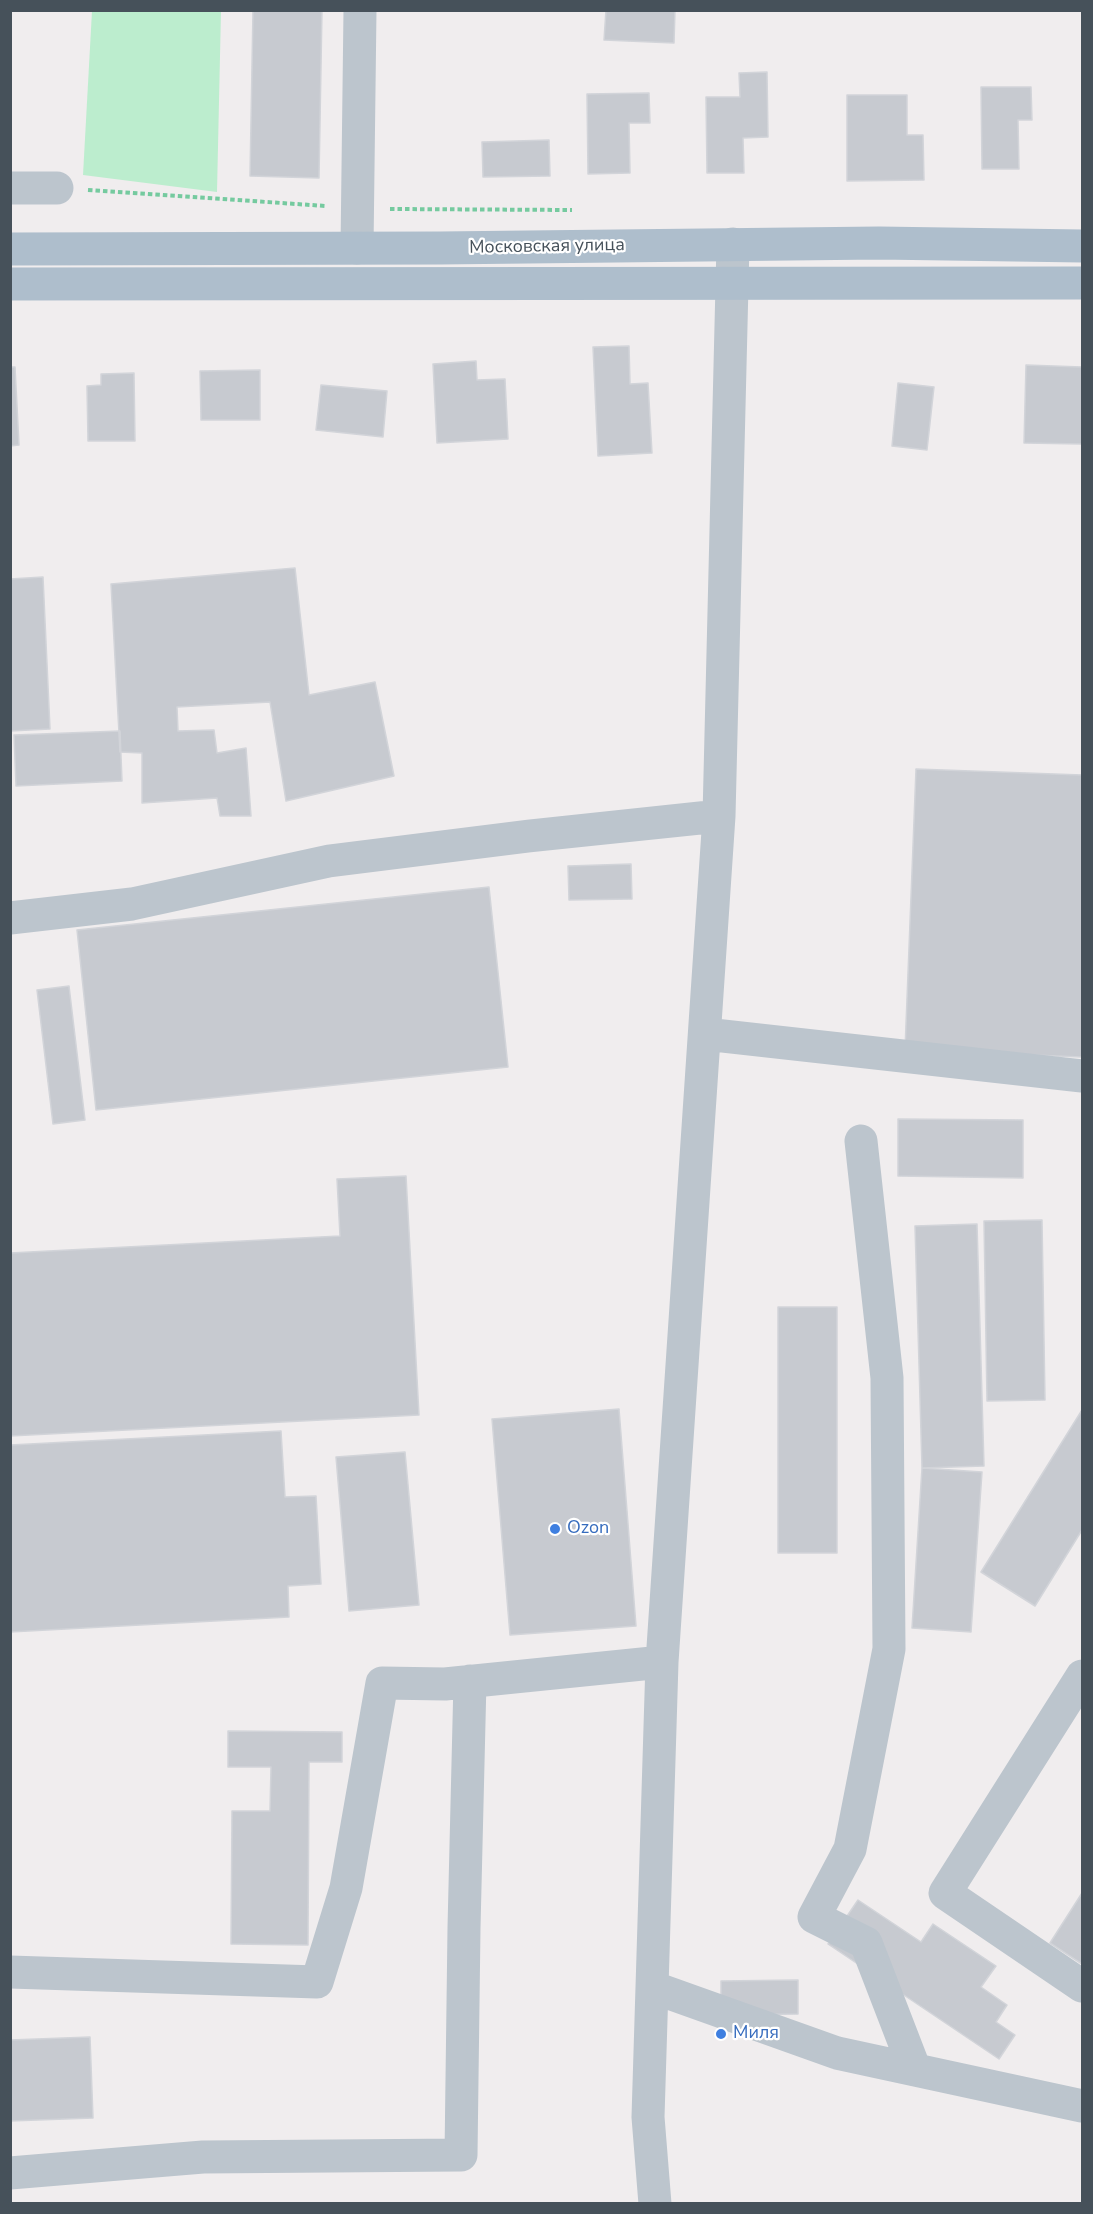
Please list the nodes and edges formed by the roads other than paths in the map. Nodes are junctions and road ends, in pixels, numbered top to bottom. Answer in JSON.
{"nodes":[{"id":1,"x":360,"y":10,"type":"edge"},
{"id":2,"x":10,"y":188,"type":"edge"},
{"id":3,"x":57,"y":188,"type":"road end"},
{"id":4,"x":733,"y":244,"type":"junction"},
{"id":5,"x":1083,"y":246,"type":"edge"},
{"id":6,"x":357,"y":248,"type":"junction"},
{"id":7,"x":10,"y":249,"type":"edge"},
{"id":8,"x":1083,"y":283,"type":"edge"},
{"id":9,"x":10,"y":284,"type":"edge"},
{"id":10,"x":732,"y":284,"type":"junction"},
{"id":11,"x":719,"y":816,"type":"junction"},
{"id":12,"x":10,"y":918,"type":"edge"},
{"id":13,"x":705,"y":1034,"type":"junction"},
{"id":14,"x":1083,"y":1076,"type":"edge"},
{"id":15,"x":861,"y":1141,"type":"dead end"},
{"id":16,"x":662,"y":1662,"type":"junction"},
{"id":17,"x":1083,"y":1676,"type":"edge"},
{"id":18,"x":470,"y":1681,"type":"junction"},
{"id":19,"x":10,"y":1972,"type":"edge"},
{"id":20,"x":1083,"y":1986,"type":"edge"},
{"id":21,"x":652,"y":1987,"type":"junction"},
{"id":22,"x":915,"y":2070,"type":"junction"},
{"id":23,"x":1083,"y":2106,"type":"edge"},
{"id":24,"x":10,"y":2173,"type":"edge"},
{"id":25,"x":655,"y":2204,"type":"edge"}],
"edges":[{"from":1,"to":6,"type":"street"},
{"from":2,"to":3,"type":"street"},
{"from":4,"to":5,"type":"main road","name":"Московская улица"},
{"from":4,"to":6,"type":"main road","name":"Московская улица"},
{"from":4,"to":10,"type":"street"},
{"from":6,"to":7,"type":"main road","name":"Московская улица"},
{"from":8,"to":10,"type":"main road","name":"Московская улица"},
{"from":9,"to":10,"type":"main road","name":"Московская улица"},
{"from":10,"to":11,"type":"street"},
{"from":11,"to":12,"type":"street"},
{"from":11,"to":13,"type":"street"},
{"from":13,"to":14,"type":"street"},
{"from":13,"to":16,"type":"street"},
{"from":15,"to":22,"type":"street"},
{"from":16,"to":18,"type":"street"},
{"from":16,"to":21,"type":"street"},
{"from":17,"to":20,"type":"street"},
{"from":18,"to":19,"type":"street"},
{"from":18,"to":24,"type":"street"},
{"from":21,"to":22,"type":"street"},
{"from":21,"to":25,"type":"street"},
{"from":22,"to":23,"type":"street"}]}
